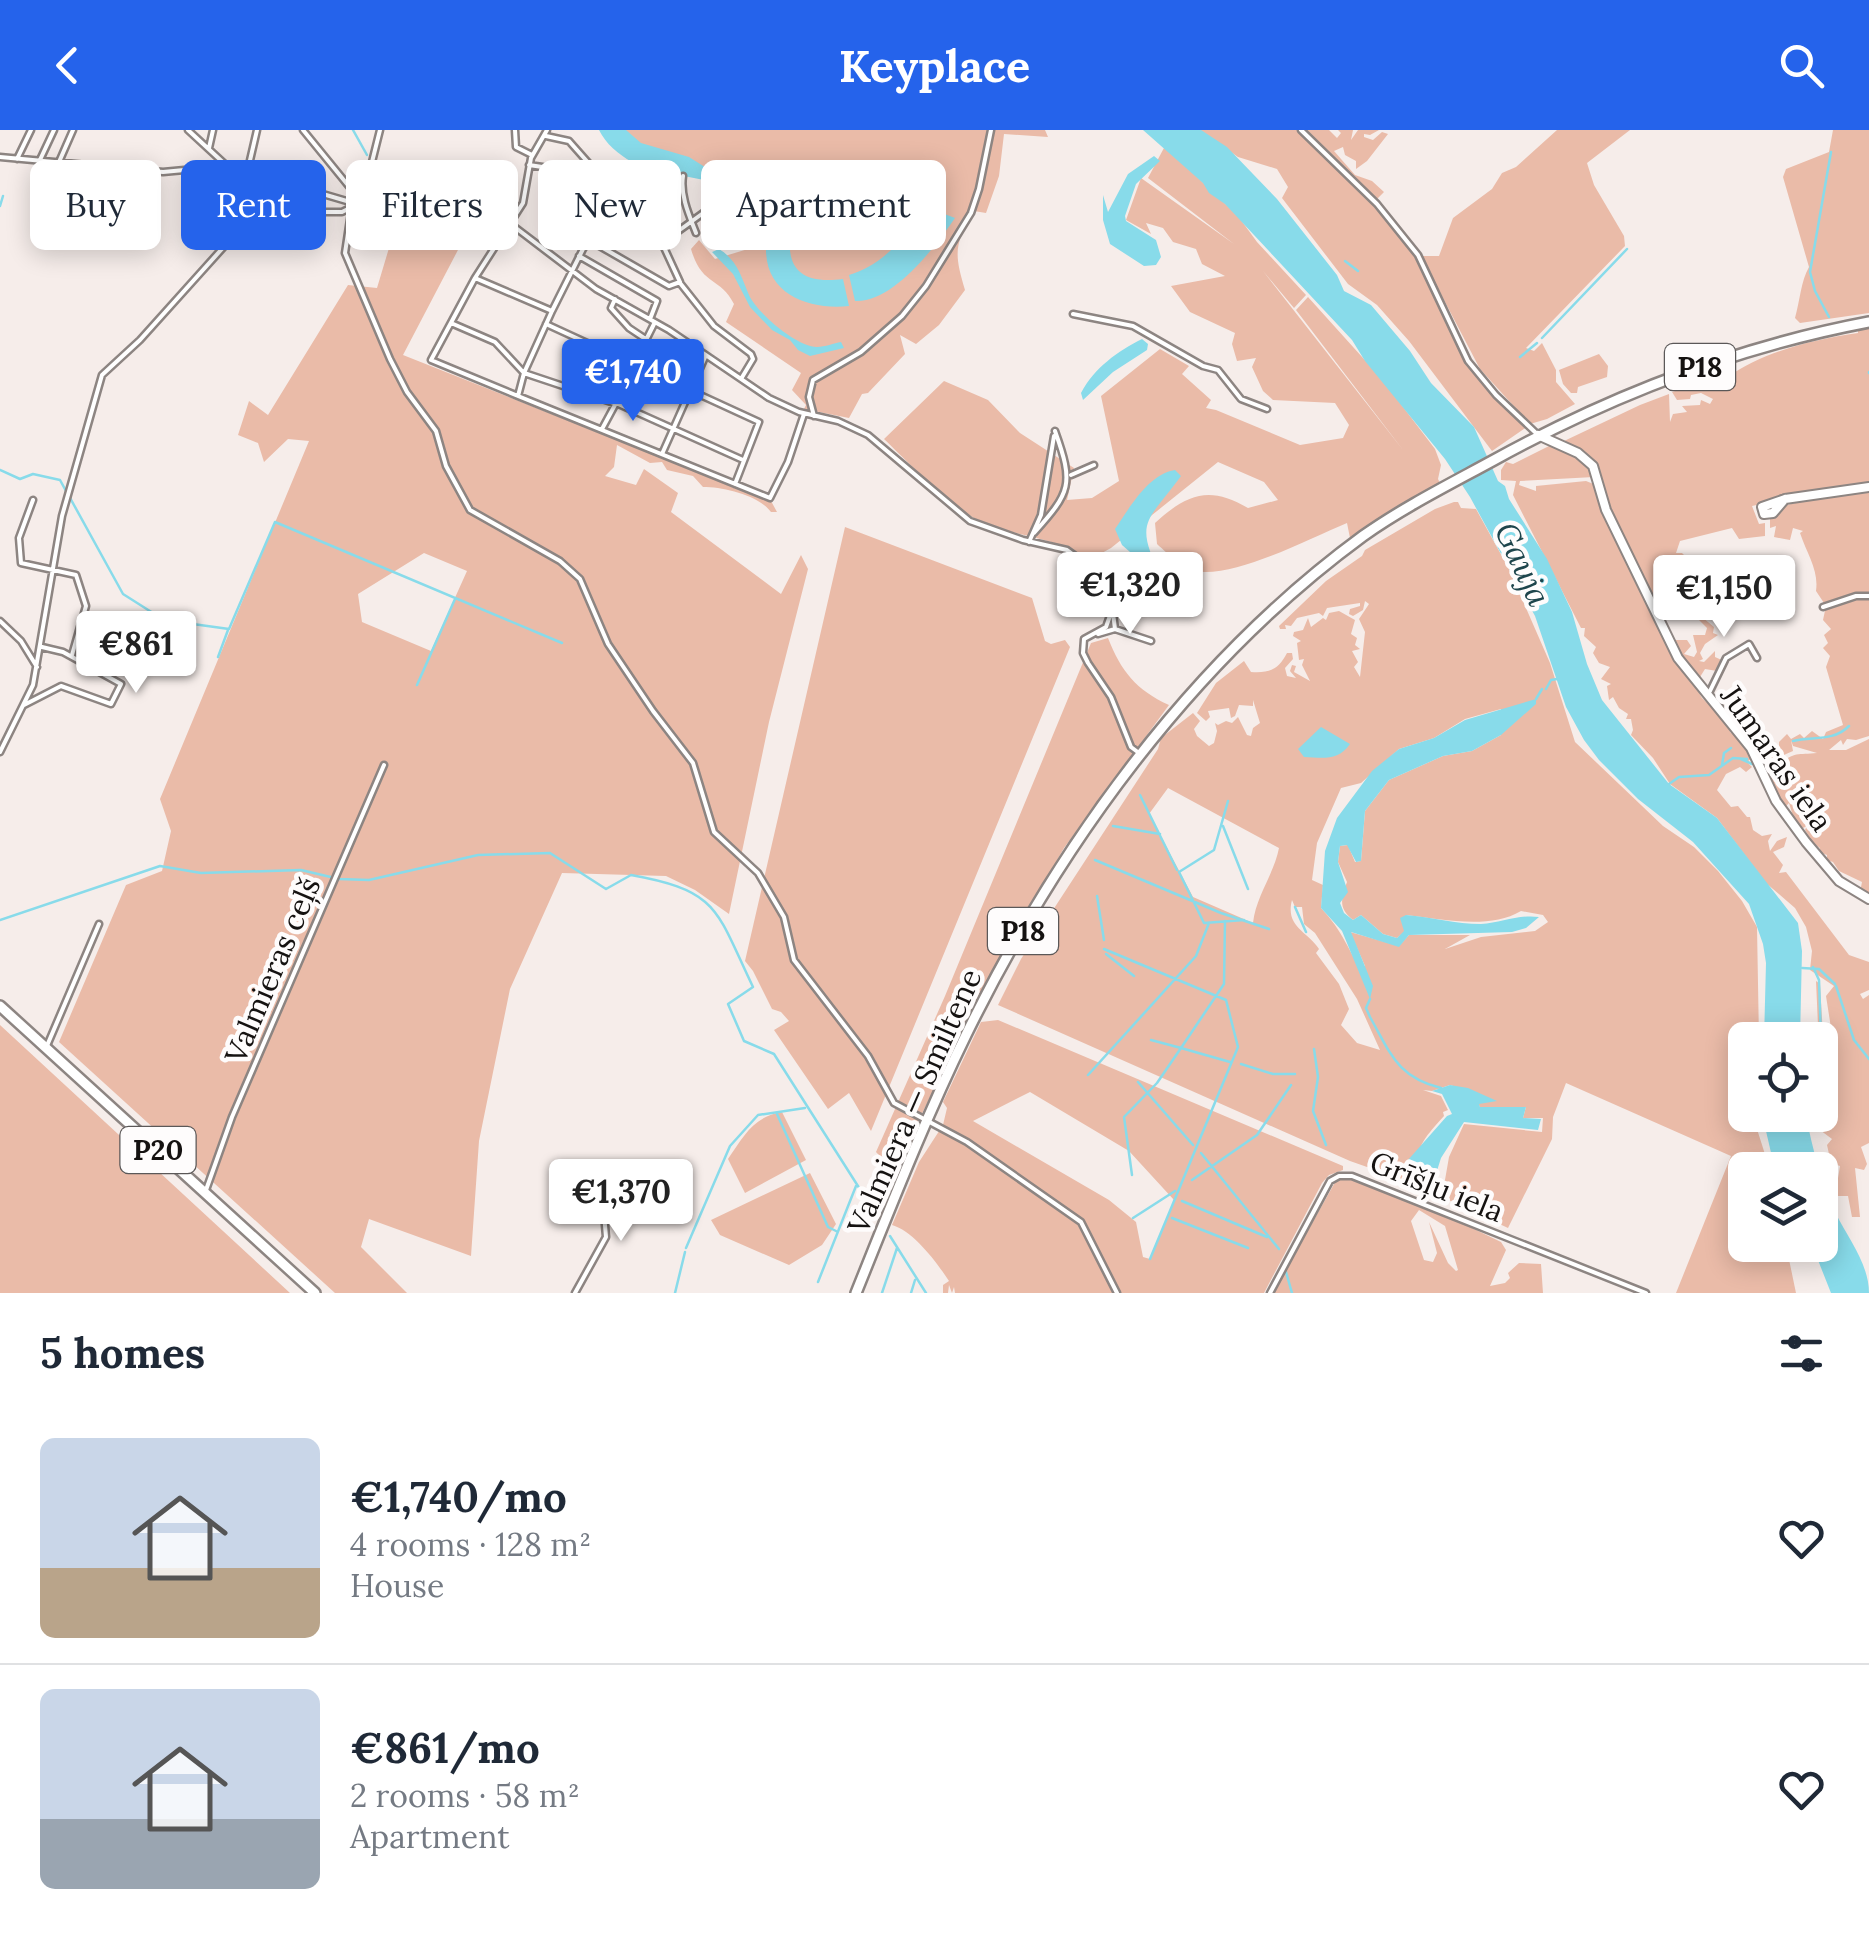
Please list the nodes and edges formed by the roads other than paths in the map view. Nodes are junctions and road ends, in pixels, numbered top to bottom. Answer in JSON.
{"nodes":[{"id":1,"x":31,"y":130,"type":"edge"},
{"id":2,"x":54,"y":130,"type":"edge"},
{"id":3,"x":73,"y":130,"type":"edge"},
{"id":4,"x":188,"y":130,"type":"edge"},
{"id":5,"x":213,"y":130,"type":"edge"},
{"id":6,"x":257,"y":130,"type":"edge"},
{"id":7,"x":303,"y":130,"type":"edge"},
{"id":8,"x":380,"y":130,"type":"edge"},
{"id":9,"x":515,"y":130,"type":"edge"},
{"id":10,"x":991,"y":130,"type":"edge"},
{"id":11,"x":1301,"y":130,"type":"edge"},
{"id":12,"x":546,"y":133,"type":"edge"},
{"id":13,"x":209,"y":148,"type":"junction"},
{"id":14,"x":532,"y":155,"type":"junction"},
{"id":15,"x":0,"y":157,"type":"edge"},
{"id":16,"x":17,"y":159,"type":"junction"},
{"id":17,"x":40,"y":160,"type":"edge"},
{"id":18,"x":60,"y":160,"type":"edge"},
{"id":19,"x":221,"y":160,"type":"edge"},
{"id":20,"x":249,"y":160,"type":"edge"},
{"id":21,"x":373,"y":160,"type":"edge"},
{"id":22,"x":585,"y":160,"type":"edge"},
{"id":23,"x":30,"y":161,"type":"edge"},
{"id":24,"x":529,"y":165,"type":"junction"},
{"id":25,"x":538,"y":166,"type":"edge"},
{"id":26,"x":683,"y":176,"type":"dead end"},
{"id":27,"x":346,"y":184,"type":"edge"},
{"id":28,"x":346,"y":209,"type":"edge"},
{"id":29,"x":518,"y":210,"type":"edge"},
{"id":30,"x":701,"y":216,"type":"edge"},
{"id":31,"x":692,"y":223,"type":"junction"},
{"id":32,"x":518,"y":229,"type":"edge"},
{"id":33,"x":681,"y":230,"type":"edge"},
{"id":34,"x":696,"y":232,"type":"dead end"},
{"id":35,"x":346,"y":250,"type":"edge"},
{"id":36,"x":493,"y":250,"type":"edge"},
{"id":37,"x":583,"y":250,"type":"edge"},
{"id":38,"x":606,"y":250,"type":"edge"},
{"id":39,"x":665,"y":250,"type":"edge"},
{"id":40,"x":579,"y":256,"type":"junction"},
{"id":41,"x":572,"y":271,"type":"junction"},
{"id":42,"x":475,"y":278,"type":"junction"},
{"id":43,"x":680,"y":282,"type":"junction"},
{"id":44,"x":615,"y":299,"type":"junction"},
{"id":45,"x":552,"y":311,"type":"junction"},
{"id":46,"x":1074,"y":314,"type":"dead end"},
{"id":47,"x":652,"y":320,"type":"junction"},
{"id":48,"x":1869,"y":322,"type":"edge"},
{"id":49,"x":451,"y":323,"type":"junction"},
{"id":50,"x":546,"y":324,"type":"junction"},
{"id":51,"x":706,"y":355,"type":"junction"},
{"id":52,"x":633,"y":364,"type":"junction"},
{"id":53,"x":524,"y":373,"type":"junction"},
{"id":54,"x":741,"y":379,"type":"junction"},
{"id":55,"x":690,"y":390,"type":"junction"},
{"id":56,"x":518,"y":396,"type":"junction"},
{"id":57,"x":615,"y":403,"type":"junction"},
{"id":58,"x":1267,"y":409,"type":"dead end"},
{"id":59,"x":804,"y":414,"type":"junction"},
{"id":60,"x":814,"y":416,"type":"junction"},
{"id":61,"x":673,"y":428,"type":"junction"},
{"id":62,"x":602,"y":430,"type":"junction"},
{"id":63,"x":1538,"y":435,"type":"junction"},
{"id":64,"x":662,"y":454,"type":"junction"},
{"id":65,"x":744,"y":460,"type":"junction"},
{"id":66,"x":1094,"y":466,"type":"dead end"},
{"id":67,"x":1068,"y":477,"type":"junction"},
{"id":68,"x":735,"y":484,"type":"junction"},
{"id":69,"x":1869,"y":487,"type":"edge"},
{"id":70,"x":33,"y":500,"type":"dead end"},
{"id":71,"x":1762,"y":508,"type":"dead end"},
{"id":72,"x":1034,"y":534,"type":"junction"},
{"id":73,"x":1029,"y":542,"type":"junction"},
{"id":74,"x":54,"y":570,"type":"junction"},
{"id":75,"x":1869,"y":596,"type":"edge"},
{"id":76,"x":1823,"y":607,"type":"dead end"},
{"id":77,"x":1112,"y":610,"type":"junction"},
{"id":78,"x":0,"y":622,"type":"edge"},
{"id":79,"x":1116,"y":629,"type":"junction"},
{"id":80,"x":1098,"y":634,"type":"junction"},
{"id":81,"x":1151,"y":641,"type":"dead end"},
{"id":82,"x":42,"y":647,"type":"junction"},
{"id":83,"x":72,"y":656,"type":"junction"},
{"id":84,"x":1758,"y":658,"type":"dead end"},
{"id":85,"x":38,"y":667,"type":"junction"},
{"id":86,"x":1710,"y":692,"type":"dead end"},
{"id":87,"x":24,"y":704,"type":"junction"},
{"id":88,"x":0,"y":752,"type":"edge"},
{"id":89,"x":1142,"y":756,"type":"junction"},
{"id":90,"x":384,"y":766,"type":"dead end"},
{"id":91,"x":1869,"y":899,"type":"edge"},
{"id":92,"x":99,"y":924,"type":"dead end"},
{"id":93,"x":0,"y":1006,"type":"edge"},
{"id":94,"x":46,"y":1048,"type":"junction"},
{"id":95,"x":926,"y":1120,"type":"junction"},
{"id":96,"x":601,"y":1178,"type":"dead end"},
{"id":97,"x":205,"y":1193,"type":"junction"},
{"id":98,"x":315,"y":1293,"type":"edge"},
{"id":99,"x":576,"y":1293,"type":"edge"},
{"id":100,"x":856,"y":1293,"type":"edge"},
{"id":101,"x":1117,"y":1293,"type":"edge"},
{"id":102,"x":1270,"y":1293,"type":"edge"},
{"id":103,"x":1646,"y":1293,"type":"edge"}],
"edges":[{"from":1,"to":16,"type":"street"},
{"from":2,"to":17,"type":"street"},
{"from":3,"to":18,"type":"street"},
{"from":4,"to":13,"type":"street"},
{"from":5,"to":13,"type":"street"},
{"from":6,"to":20,"type":"street"},
{"from":7,"to":27,"type":"street"},
{"from":8,"to":21,"type":"street"},
{"from":9,"to":14,"type":"street"},
{"from":10,"to":60,"type":"street"},
{"from":11,"to":63,"type":"street"},
{"from":12,"to":14,"type":"street"},
{"from":12,"to":22,"type":"street"},
{"from":13,"to":19,"type":"street"},
{"from":14,"to":24,"type":"street"},
{"from":15,"to":16,"type":"street"},
{"from":16,"to":23,"type":"street"},
{"from":24,"to":25,"type":"street"},
{"from":24,"to":29,"type":"street"},
{"from":26,"to":31,"type":"street"},
{"from":28,"to":74,"type":"street"},
{"from":30,"to":31,"type":"street"},
{"from":31,"to":33,"type":"street"},
{"from":31,"to":34,"type":"street"},
{"from":32,"to":41,"type":"street"},
{"from":35,"to":95,"type":"street"},
{"from":36,"to":42,"type":"street"},
{"from":37,"to":40,"type":"street"},
{"from":38,"to":43,"type":"street"},
{"from":39,"to":43,"type":"street"},
{"from":40,"to":41,"type":"street"},
{"from":40,"to":47,"type":"street"},
{"from":41,"to":44,"type":"street"},
{"from":41,"to":45,"type":"street"},
{"from":42,"to":45,"type":"street"},
{"from":42,"to":49,"type":"street"},
{"from":43,"to":54,"type":"street"},
{"from":44,"to":47,"type":"street"},
{"from":44,"to":52,"type":"street"},
{"from":45,"to":50,"type":"street"},
{"from":46,"to":58,"type":"street"},
{"from":47,"to":51,"type":"street"},
{"from":47,"to":52,"type":"street"},
{"from":48,"to":63,"type":"main road","name":"Valmiera — Smiltene","number":"P18"},
{"from":49,"to":53,"type":"street"},
{"from":49,"to":56,"type":"street"},
{"from":50,"to":52,"type":"street"},
{"from":50,"to":53,"type":"street"},
{"from":51,"to":54,"type":"street"},
{"from":51,"to":55,"type":"street"},
{"from":52,"to":55,"type":"street"},
{"from":52,"to":57,"type":"street"},
{"from":53,"to":56,"type":"street"},
{"from":53,"to":57,"type":"street"},
{"from":54,"to":59,"type":"street"},
{"from":55,"to":61,"type":"street"},
{"from":55,"to":65,"type":"street"},
{"from":56,"to":62,"type":"street"},
{"from":57,"to":61,"type":"street"},
{"from":57,"to":62,"type":"street"},
{"from":59,"to":60,"type":"street"},
{"from":59,"to":68,"type":"street"},
{"from":60,"to":73,"type":"street"},
{"from":61,"to":64,"type":"street"},
{"from":61,"to":65,"type":"street"},
{"from":62,"to":64,"type":"street"},
{"from":63,"to":89,"type":"main road","name":"Valmiera — Smiltene","number":"P18"},
{"from":63,"to":91,"type":"street","name":"Jumaras iela"},
{"from":64,"to":68,"type":"street"},
{"from":65,"to":68,"type":"street"},
{"from":66,"to":67,"type":"street"},
{"from":67,"to":72,"type":"street"},
{"from":67,"to":72,"type":"street"},
{"from":69,"to":71,"type":"street"},
{"from":70,"to":74,"type":"street"},
{"from":72,"to":73,"type":"street"},
{"from":73,"to":77,"type":"street"},
{"from":74,"to":82,"type":"street"},
{"from":74,"to":83,"type":"street"},
{"from":75,"to":76,"type":"street"},
{"from":77,"to":79,"type":"street"},
{"from":77,"to":80,"type":"street"},
{"from":78,"to":85,"type":"street"},
{"from":79,"to":80,"type":"street"},
{"from":79,"to":81,"type":"street"},
{"from":80,"to":89,"type":"street"},
{"from":82,"to":83,"type":"street"},
{"from":82,"to":85,"type":"street"},
{"from":83,"to":87,"type":"street"},
{"from":84,"to":86,"type":"street"},
{"from":85,"to":87,"type":"street"},
{"from":87,"to":88,"type":"street"},
{"from":89,"to":95,"type":"main road","name":"Valmiera — Smiltene","number":"P18"},
{"from":90,"to":97,"type":"street","name":"Valmieras ceļš"},
{"from":92,"to":94,"type":"street"},
{"from":93,"to":94,"type":"main road","number":"P20"},
{"from":94,"to":97,"type":"main road","number":"P20"},
{"from":95,"to":100,"type":"main road","name":"Valmiera — Smiltene","number":"P18"},
{"from":95,"to":101,"type":"street"},
{"from":96,"to":99,"type":"street"},
{"from":97,"to":98,"type":"main road","number":"P20"},
{"from":102,"to":103,"type":"street","name":"Grīšļu iela"}]}
